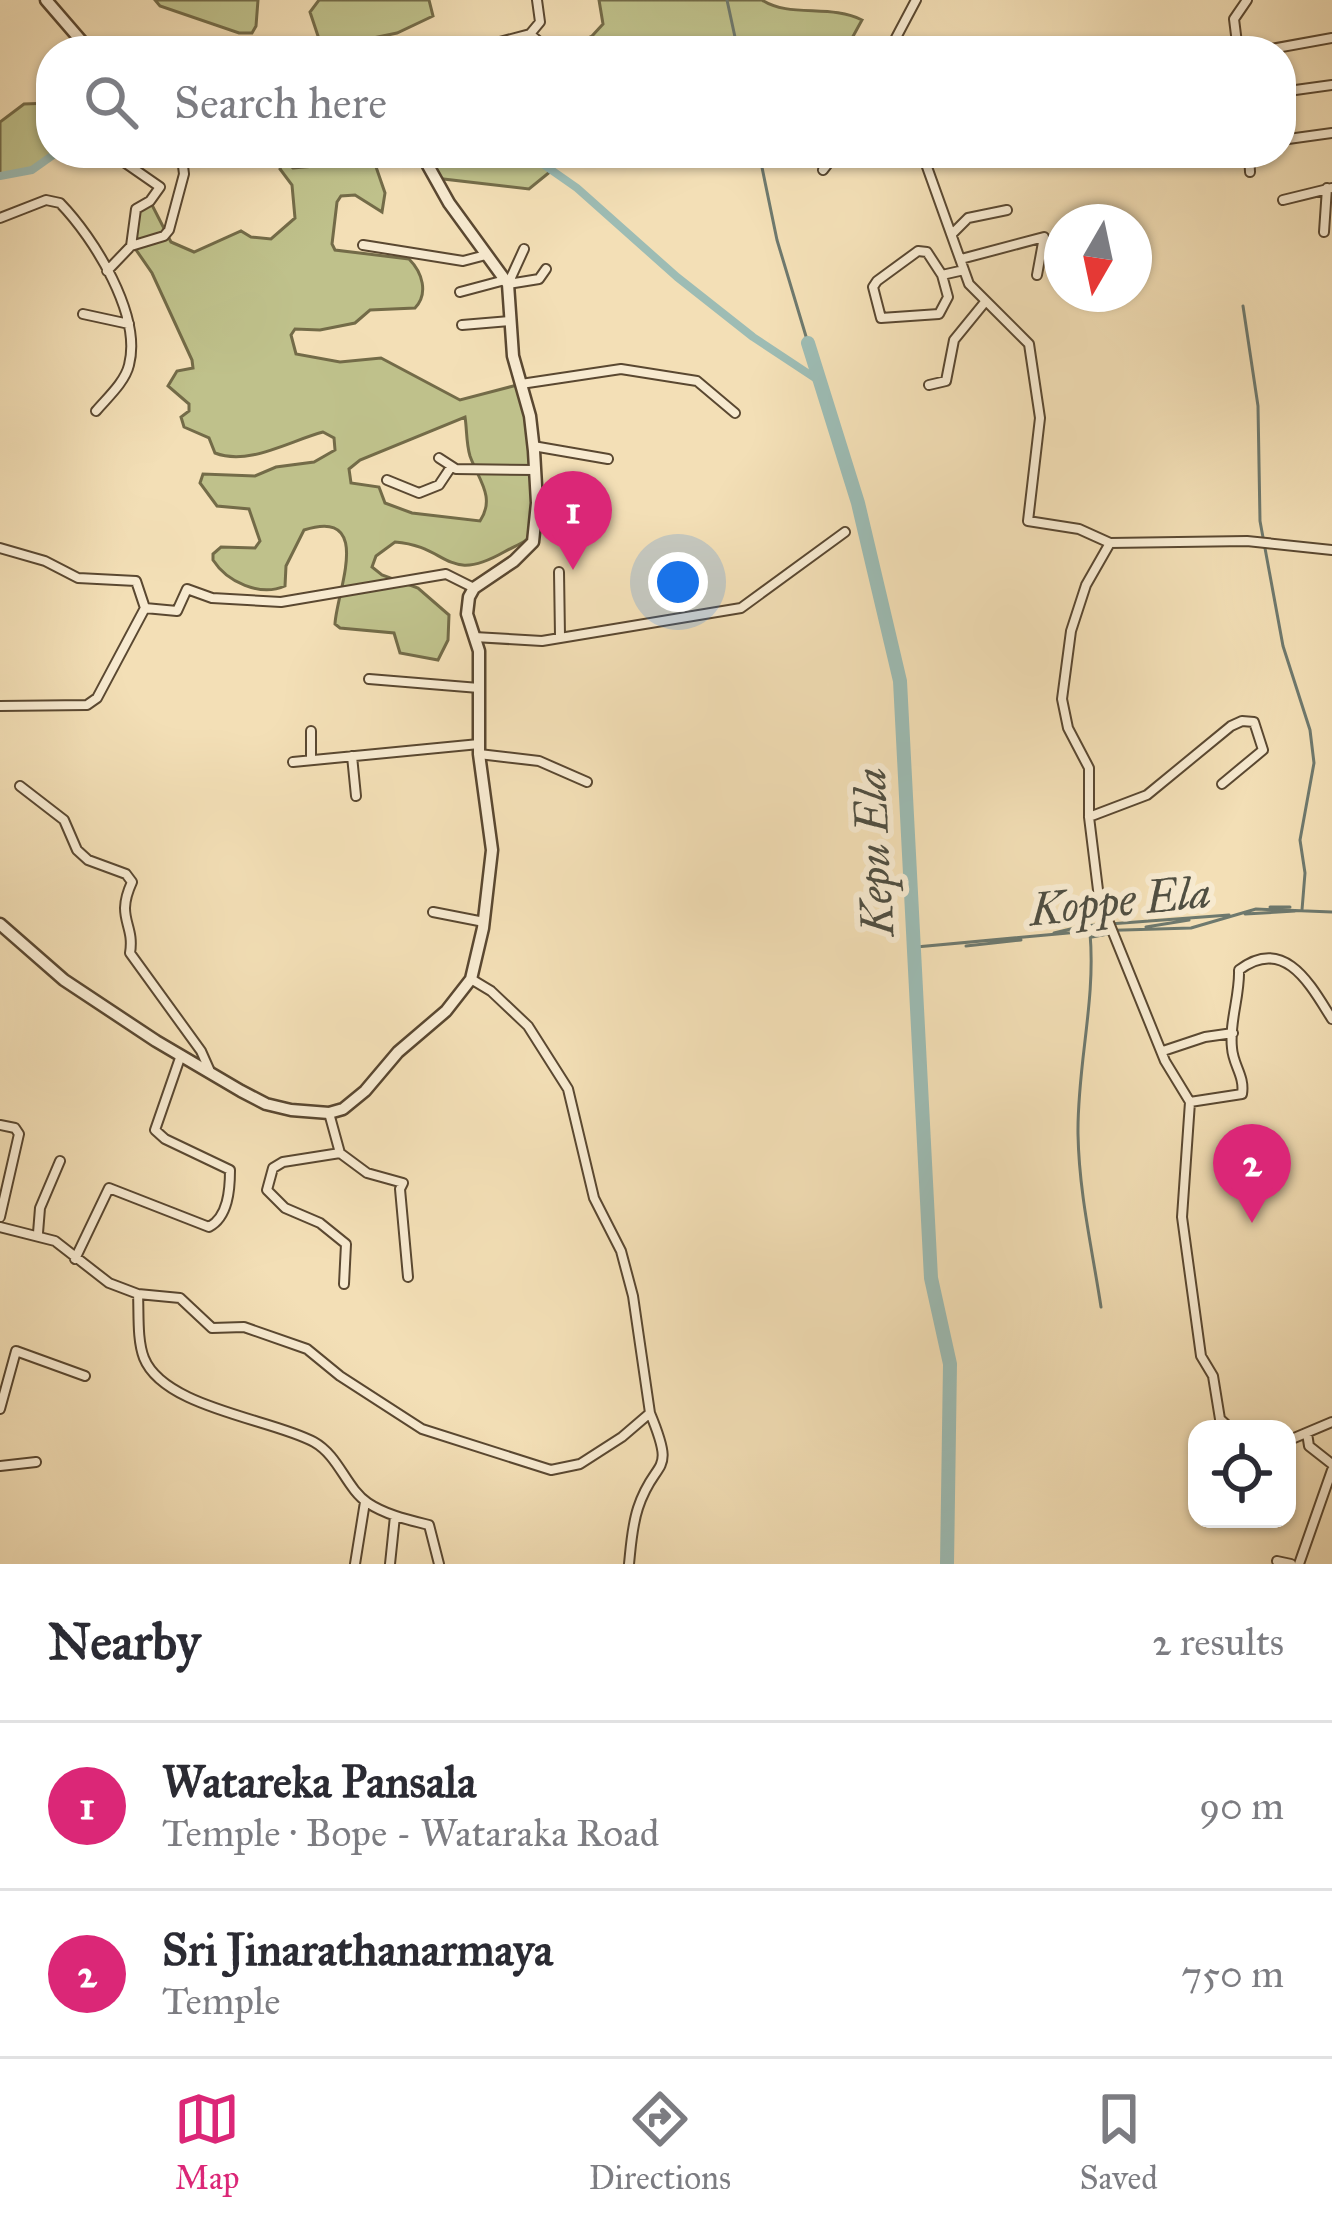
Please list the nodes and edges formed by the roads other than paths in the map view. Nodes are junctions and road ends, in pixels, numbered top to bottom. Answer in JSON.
{"nodes":[{"id":1,"x":46,"y":0,"type":"edge"},
{"id":2,"x":537,"y":0,"type":"edge"},
{"id":3,"x":916,"y":0,"type":"edge"},
{"id":4,"x":1247,"y":0,"type":"edge"},
{"id":5,"x":530,"y":34,"type":"junction"},
{"id":6,"x":77,"y":36,"type":"edge"},
{"id":7,"x":522,"y":36,"type":"edge"},
{"id":8,"x":532,"y":36,"type":"edge"},
{"id":9,"x":897,"y":36,"type":"edge"},
{"id":10,"x":1235,"y":36,"type":"edge"},
{"id":11,"x":1332,"y":38,"type":"edge"},
{"id":12,"x":1296,"y":44,"type":"edge"},
{"id":13,"x":1332,"y":86,"type":"edge"},
{"id":14,"x":1296,"y":90,"type":"edge"},
{"id":15,"x":1332,"y":134,"type":"edge"},
{"id":16,"x":1296,"y":138,"type":"edge"},
{"id":17,"x":133,"y":168,"type":"edge"},
{"id":18,"x":181,"y":168,"type":"edge"},
{"id":19,"x":430,"y":168,"type":"edge"},
{"id":20,"x":929,"y":168,"type":"edge"},
{"id":21,"x":1250,"y":168,"type":"edge"},
{"id":22,"x":1250,"y":172,"type":"dead end"},
{"id":23,"x":1330,"y":188,"type":"edge"},
{"id":24,"x":1283,"y":200,"type":"dead end"},
{"id":25,"x":1007,"y":210,"type":"dead end"},
{"id":26,"x":0,"y":218,"type":"edge"},
{"id":27,"x":1324,"y":232,"type":"dead end"},
{"id":28,"x":952,"y":233,"type":"junction"},
{"id":29,"x":363,"y":245,"type":"dead end"},
{"id":30,"x":131,"y":246,"type":"junction"},
{"id":31,"x":524,"y":249,"type":"dead end"},
{"id":32,"x":488,"y":255,"type":"junction"},
{"id":33,"x":963,"y":264,"type":"junction"},
{"id":34,"x":546,"y":269,"type":"dead end"},
{"id":35,"x":107,"y":271,"type":"junction"},
{"id":36,"x":942,"y":275,"type":"junction"},
{"id":37,"x":1037,"y":275,"type":"dead end"},
{"id":38,"x":507,"y":282,"type":"junction"},
{"id":39,"x":460,"y":292,"type":"dead end"},
{"id":40,"x":985,"y":302,"type":"junction"},
{"id":41,"x":82,"y":314,"type":"dead end"},
{"id":42,"x":510,"y":321,"type":"junction"},
{"id":43,"x":130,"y":324,"type":"junction"},
{"id":44,"x":462,"y":325,"type":"dead end"},
{"id":45,"x":521,"y":384,"type":"junction"},
{"id":46,"x":929,"y":385,"type":"dead end"},
{"id":47,"x":96,"y":411,"type":"dead end"},
{"id":48,"x":736,"y":413,"type":"dead end"},
{"id":49,"x":533,"y":446,"type":"junction"},
{"id":50,"x":440,"y":458,"type":"dead end"},
{"id":51,"x":608,"y":460,"type":"dead end"},
{"id":52,"x":451,"y":467,"type":"junction"},
{"id":53,"x":536,"y":470,"type":"junction"},
{"id":54,"x":387,"y":480,"type":"dead end"},
{"id":55,"x":845,"y":532,"type":"dead end"},
{"id":56,"x":1110,"y":543,"type":"junction"},
{"id":57,"x":0,"y":548,"type":"edge"},
{"id":58,"x":1332,"y":550,"type":"edge"},
{"id":59,"x":559,"y":572,"type":"dead end"},
{"id":60,"x":474,"y":588,"type":"junction"},
{"id":61,"x":145,"y":608,"type":"junction"},
{"id":62,"x":560,"y":636,"type":"junction"},
{"id":63,"x":474,"y":637,"type":"junction"},
{"id":64,"x":368,"y":679,"type":"dead end"},
{"id":65,"x":479,"y":688,"type":"junction"},
{"id":66,"x":0,"y":706,"type":"edge"},
{"id":67,"x":311,"y":730,"type":"dead end"},
{"id":68,"x":479,"y":749,"type":"junction"},
{"id":69,"x":352,"y":757,"type":"junction"},
{"id":70,"x":311,"y":760,"type":"junction"},
{"id":71,"x":293,"y":762,"type":"dead end"},
{"id":72,"x":587,"y":782,"type":"dead end"},
{"id":73,"x":1222,"y":784,"type":"dead end"},
{"id":74,"x":20,"y":786,"type":"dead end"},
{"id":75,"x":356,"y":796,"type":"dead end"},
{"id":76,"x":1089,"y":817,"type":"junction"},
{"id":77,"x":433,"y":912,"type":"dead end"},
{"id":78,"x":484,"y":922,"type":"junction"},
{"id":79,"x":0,"y":924,"type":"edge"},
{"id":80,"x":471,"y":979,"type":"junction"},
{"id":81,"x":1332,"y":1019,"type":"edge"},
{"id":82,"x":1233,"y":1033,"type":"junction"},
{"id":83,"x":1163,"y":1051,"type":"junction"},
{"id":84,"x":181,"y":1055,"type":"junction"},
{"id":85,"x":209,"y":1071,"type":"junction"},
{"id":86,"x":1190,"y":1102,"type":"junction"},
{"id":87,"x":329,"y":1113,"type":"junction"},
{"id":88,"x":0,"y":1125,"type":"edge"},
{"id":89,"x":340,"y":1154,"type":"junction"},
{"id":90,"x":60,"y":1161,"type":"dead end"},
{"id":91,"x":0,"y":1217,"type":"edge"},
{"id":92,"x":0,"y":1227,"type":"edge"},
{"id":93,"x":38,"y":1233,"type":"junction"},
{"id":94,"x":79,"y":1262,"type":"junction"},
{"id":95,"x":408,"y":1277,"type":"dead end"},
{"id":96,"x":344,"y":1284,"type":"dead end"},
{"id":97,"x":138,"y":1294,"type":"junction"},
{"id":98,"x":85,"y":1376,"type":"dead end"},
{"id":99,"x":0,"y":1408,"type":"edge"},
{"id":100,"x":650,"y":1412,"type":"junction"},
{"id":101,"x":1221,"y":1420,"type":"edge"},
{"id":102,"x":1332,"y":1422,"type":"edge"},
{"id":103,"x":1307,"y":1433,"type":"junction"},
{"id":104,"x":1296,"y":1437,"type":"edge"},
{"id":105,"x":36,"y":1462,"type":"dead end"},
{"id":106,"x":0,"y":1466,"type":"edge"},
{"id":107,"x":1332,"y":1467,"type":"edge"},
{"id":108,"x":365,"y":1502,"type":"junction"},
{"id":109,"x":395,"y":1516,"type":"junction"},
{"id":110,"x":1277,"y":1562,"type":"edge"},
{"id":111,"x":356,"y":1564,"type":"edge"},
{"id":112,"x":390,"y":1564,"type":"edge"},
{"id":113,"x":439,"y":1564,"type":"edge"},
{"id":114,"x":628,"y":1564,"type":"edge"},
{"id":115,"x":1295,"y":1564,"type":"edge"}],
"edges":[{"from":1,"to":6,"type":"street"},
{"from":2,"to":5,"type":"street"},
{"from":3,"to":9,"type":"street"},
{"from":4,"to":10,"type":"street"},
{"from":5,"to":7,"type":"street"},
{"from":5,"to":8,"type":"street"},
{"from":11,"to":12,"type":"street"},
{"from":13,"to":14,"type":"street"},
{"from":15,"to":16,"type":"street"},
{"from":17,"to":30,"type":"street"},
{"from":18,"to":30,"type":"street"},
{"from":19,"to":32,"type":"street"},
{"from":20,"to":28,"type":"street"},
{"from":21,"to":22,"type":"street"},
{"from":23,"to":24,"type":"street"},
{"from":23,"to":27,"type":"street"},
{"from":25,"to":28,"type":"street"},
{"from":26,"to":35,"type":"street"},
{"from":28,"to":33,"type":"street"},
{"from":29,"to":32,"type":"street"},
{"from":30,"to":35,"type":"street"},
{"from":31,"to":38,"type":"street"},
{"from":32,"to":38,"type":"street"},
{"from":33,"to":36,"type":"street"},
{"from":33,"to":37,"type":"street"},
{"from":33,"to":40,"type":"street"},
{"from":34,"to":38,"type":"street"},
{"from":35,"to":43,"type":"street"},
{"from":36,"to":36,"type":"street"},
{"from":38,"to":39,"type":"street"},
{"from":38,"to":42,"type":"street"},
{"from":40,"to":46,"type":"street"},
{"from":40,"to":56,"type":"street"},
{"from":41,"to":43,"type":"street"},
{"from":42,"to":44,"type":"street"},
{"from":42,"to":45,"type":"street"},
{"from":43,"to":47,"type":"street"},
{"from":45,"to":48,"type":"street"},
{"from":45,"to":49,"type":"street"},
{"from":49,"to":51,"type":"street"},
{"from":49,"to":53,"type":"street"},
{"from":50,"to":52,"type":"street"},
{"from":52,"to":53,"type":"street"},
{"from":52,"to":54,"type":"street"},
{"from":53,"to":60,"type":"street"},
{"from":55,"to":62,"type":"street"},
{"from":56,"to":58,"type":"street"},
{"from":56,"to":76,"type":"street"},
{"from":57,"to":61,"type":"street"},
{"from":59,"to":62,"type":"street"},
{"from":60,"to":61,"type":"street"},
{"from":60,"to":63,"type":"street"},
{"from":61,"to":66,"type":"street"},
{"from":62,"to":63,"type":"street"},
{"from":63,"to":65,"type":"street"},
{"from":64,"to":65,"type":"street"},
{"from":65,"to":68,"type":"street"},
{"from":67,"to":70,"type":"street"},
{"from":68,"to":69,"type":"street"},
{"from":68,"to":72,"type":"street"},
{"from":68,"to":78,"type":"street"},
{"from":69,"to":70,"type":"street"},
{"from":69,"to":75,"type":"street"},
{"from":70,"to":71,"type":"street"},
{"from":73,"to":76,"type":"street"},
{"from":74,"to":85,"type":"street"},
{"from":76,"to":83,"type":"street"},
{"from":77,"to":78,"type":"street"},
{"from":78,"to":80,"type":"street"},
{"from":79,"to":84,"type":"street"},
{"from":80,"to":87,"type":"street"},
{"from":80,"to":100,"type":"street"},
{"from":81,"to":82,"type":"street"},
{"from":82,"to":83,"type":"street"},
{"from":82,"to":86,"type":"street"},
{"from":83,"to":86,"type":"street"},
{"from":84,"to":85,"type":"street"},
{"from":84,"to":94,"type":"street"},
{"from":85,"to":87,"type":"street"},
{"from":86,"to":101,"type":"street"},
{"from":87,"to":89,"type":"street"},
{"from":88,"to":91,"type":"street"},
{"from":89,"to":95,"type":"street"},
{"from":89,"to":96,"type":"street"},
{"from":90,"to":93,"type":"street"},
{"from":92,"to":93,"type":"street"},
{"from":93,"to":94,"type":"street"},
{"from":94,"to":97,"type":"street"},
{"from":97,"to":100,"type":"street"},
{"from":97,"to":108,"type":"street"},
{"from":98,"to":99,"type":"street"},
{"from":100,"to":114,"type":"street"},
{"from":102,"to":103,"type":"street"},
{"from":103,"to":104,"type":"street"},
{"from":103,"to":107,"type":"street"},
{"from":105,"to":106,"type":"street"},
{"from":107,"to":115,"type":"street"},
{"from":108,"to":109,"type":"street"},
{"from":108,"to":111,"type":"street"},
{"from":109,"to":112,"type":"street"},
{"from":109,"to":113,"type":"street"},
{"from":110,"to":115,"type":"street"}]}
